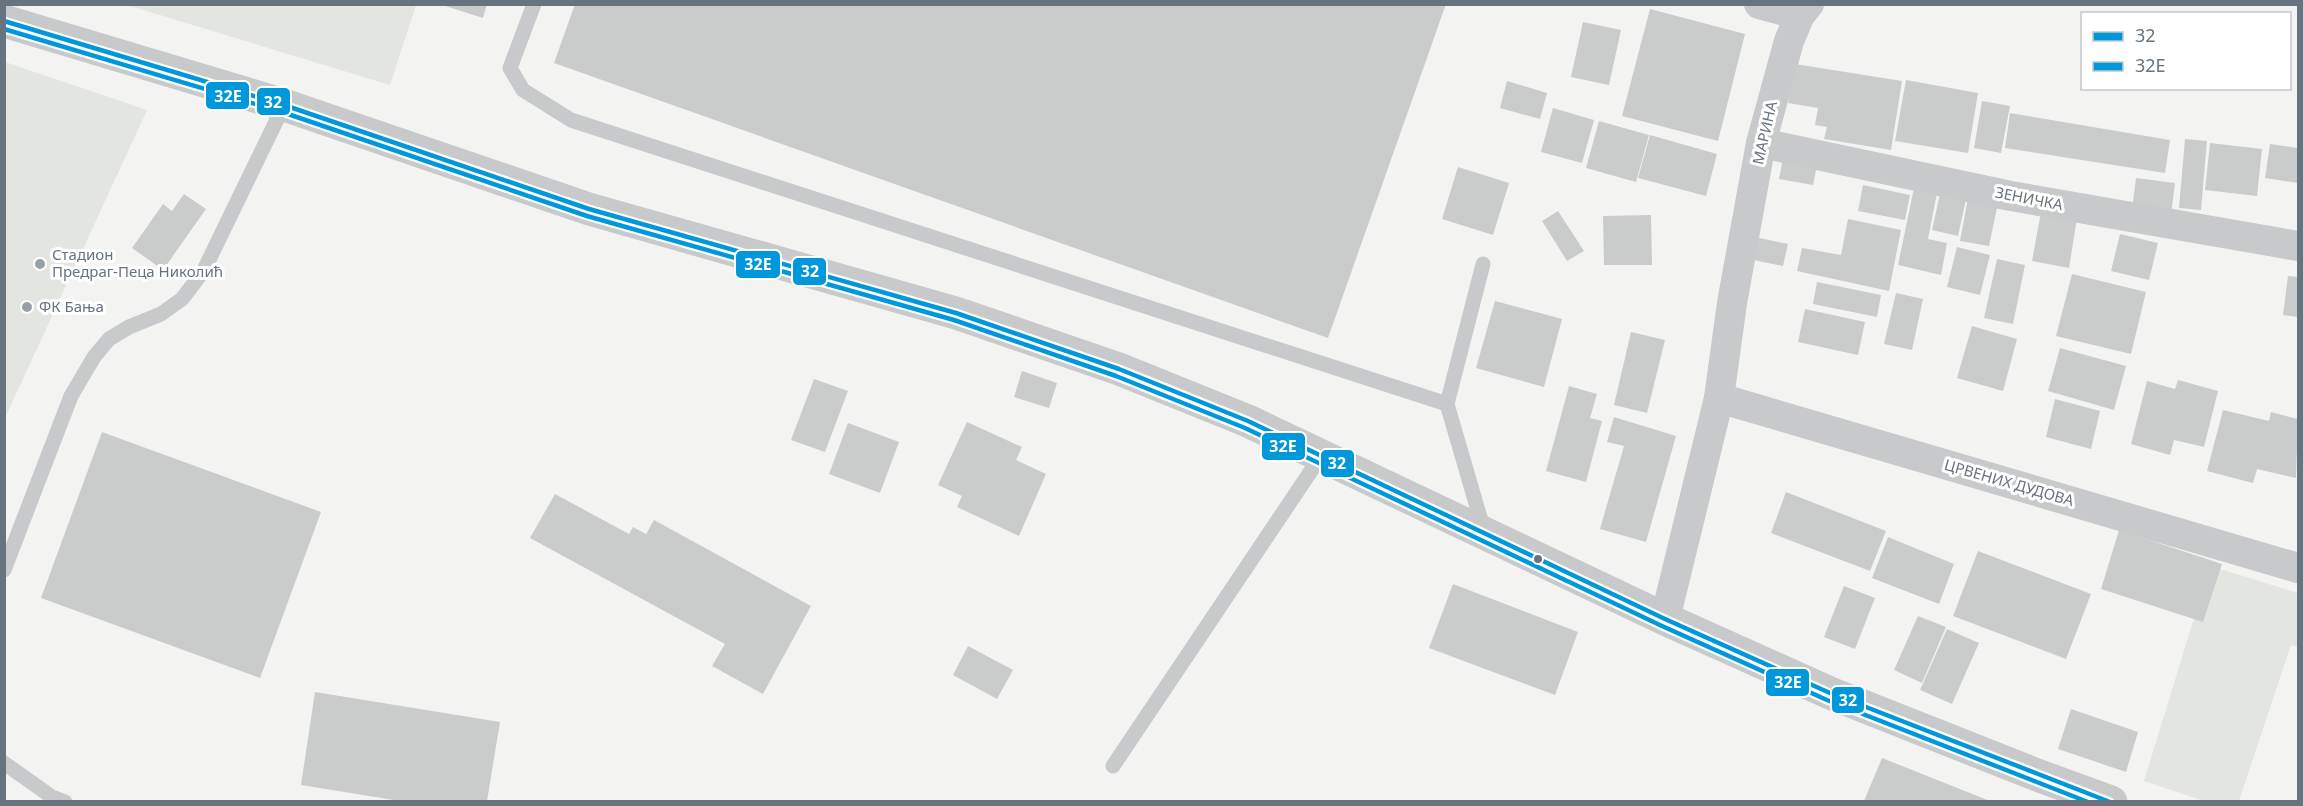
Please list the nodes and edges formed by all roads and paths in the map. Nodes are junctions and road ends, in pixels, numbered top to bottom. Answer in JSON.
{"nodes":[{"id":1,"x":534,"y":4,"type":"edge"},
{"id":2,"x":1758,"y":4,"type":"edge"},
{"id":3,"x":1804,"y":10,"type":"edge"},
{"id":4,"x":4,"y":21,"type":"edge"},
{"id":5,"x":284,"y":105,"type":"junction"},
{"id":6,"x":1761,"y":143,"type":"junction"},
{"id":7,"x":2298,"y":246,"type":"edge"},
{"id":8,"x":1483,"y":264,"type":"dead end"},
{"id":9,"x":1719,"y":398,"type":"junction"},
{"id":10,"x":1447,"y":404,"type":"junction"},
{"id":11,"x":1321,"y":456,"type":"junction"},
{"id":12,"x":1485,"y":534,"type":"junction"},
{"id":13,"x":2298,"y":568,"type":"edge"},
{"id":14,"x":4,"y":570,"type":"edge"},
{"id":15,"x":1665,"y":619,"type":"junction"},
{"id":16,"x":4,"y":763,"type":"edge"},
{"id":17,"x":1113,"y":766,"type":"dead end"},
{"id":18,"x":65,"y":801,"type":"edge"},
{"id":19,"x":2111,"y":801,"type":"edge"}],
"edges":[{"from":1,"to":10,"type":"lane"},
{"from":2,"to":3,"type":"street"},
{"from":3,"to":6,"type":"street","name":"МАРИНА"},
{"from":4,"to":5,"type":"street"},
{"from":5,"to":11,"type":"street"},
{"from":5,"to":14,"type":"lane"},
{"from":6,"to":7,"type":"street","name":"ЗЕНИЧКА"},
{"from":6,"to":9,"type":"street","name":"МАРИНА"},
{"from":8,"to":10,"type":"lane"},
{"from":9,"to":13,"type":"street","name":"ЦРВЕНИХ ДУДОВА"},
{"from":9,"to":15,"type":"street","name":"МАРИНА"},
{"from":10,"to":12,"type":"lane"},
{"from":11,"to":12,"type":"street"},
{"from":11,"to":17,"type":"lane"},
{"from":12,"to":15,"type":"street"},
{"from":15,"to":19,"type":"street"},
{"from":16,"to":18,"type":"lane"}]}
